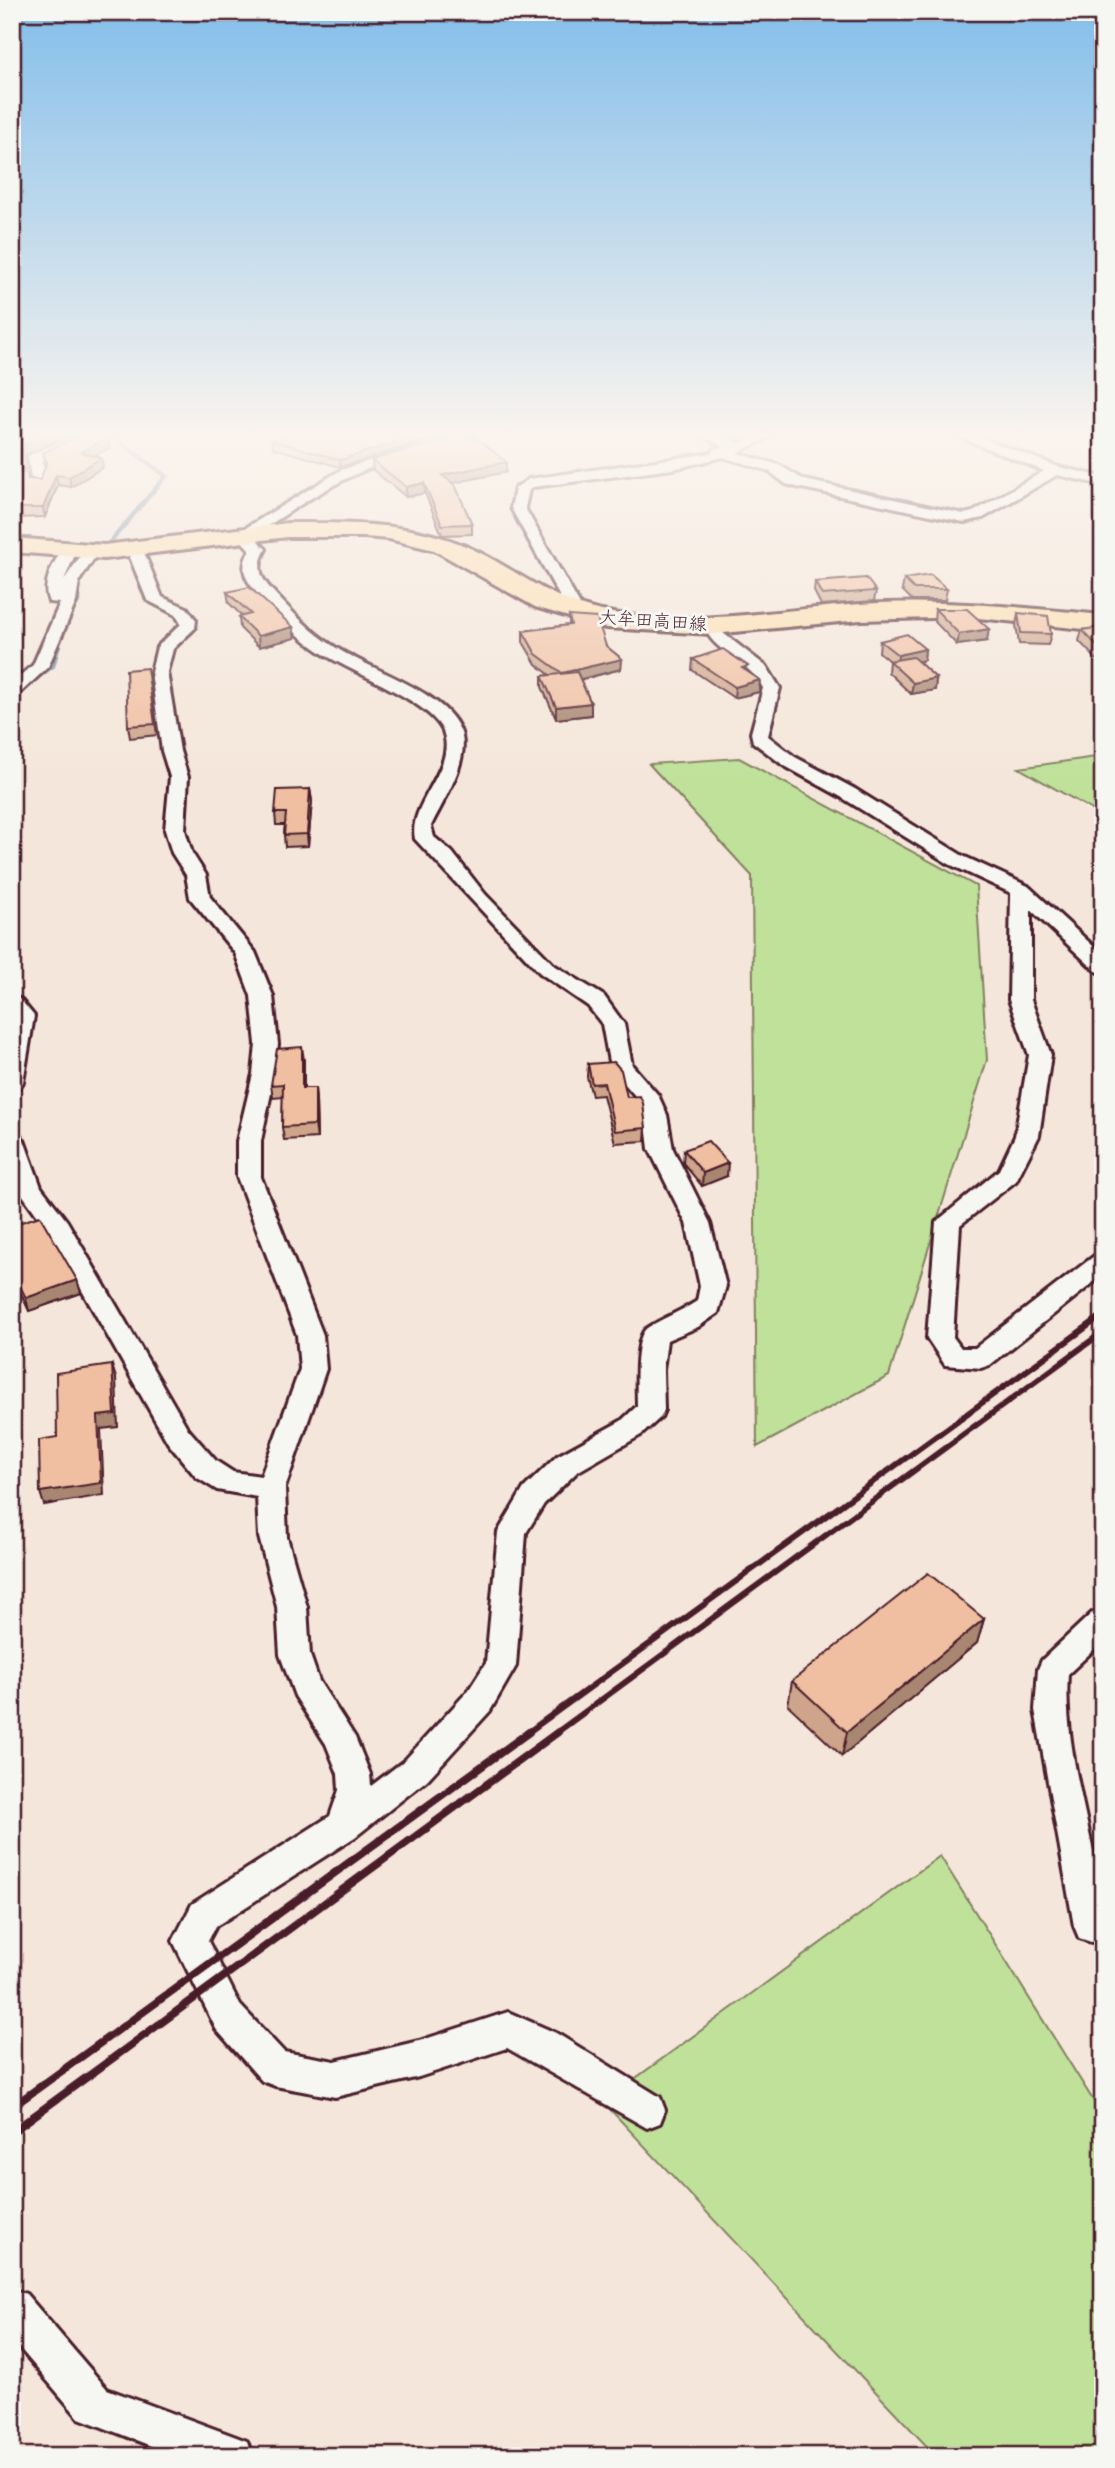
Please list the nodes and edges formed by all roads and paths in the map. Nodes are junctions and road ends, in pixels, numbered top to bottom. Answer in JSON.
{"nodes":[{"id":1,"x":37,"y":547,"type":"edge"},
{"id":2,"x":156,"y":547,"type":"edge"},
{"id":3,"x":256,"y":547,"type":"edge"},
{"id":4,"x":442,"y":547,"type":"edge"},
{"id":5,"x":540,"y":547,"type":"edge"},
{"id":6,"x":135,"y":550,"type":"junction"},
{"id":7,"x":80,"y":551,"type":"junction"},
{"id":8,"x":578,"y":614,"type":"junction"},
{"id":9,"x":1103,"y":623,"type":"edge"},
{"id":10,"x":713,"y":626,"type":"junction"},
{"id":11,"x":12,"y":682,"type":"edge"},
{"id":12,"x":12,"y":691,"type":"edge"},
{"id":13,"x":1021,"y":890,"type":"junction"},
{"id":14,"x":1103,"y":967,"type":"edge"},
{"id":15,"x":12,"y":1004,"type":"edge"},
{"id":16,"x":12,"y":1082,"type":"edge"},
{"id":17,"x":12,"y":1140,"type":"edge"},
{"id":18,"x":1103,"y":1262,"type":"edge"},
{"id":19,"x":271,"y":1488,"type":"junction"},
{"id":20,"x":1103,"y":1622,"type":"edge"},
{"id":21,"x":343,"y":1826,"type":"junction"},
{"id":22,"x":1091,"y":1926,"type":"dead end"},
{"id":23,"x":647,"y":2110,"type":"dead end"},
{"id":24,"x":12,"y":2308,"type":"edge"},
{"id":25,"x":232,"y":2456,"type":"edge"}],
"edges":[{"from":1,"to":7,"type":"main road","name":"大牟田高田線"},
{"from":2,"to":6,"type":"main road","name":"大牟田高田線"},
{"from":3,"to":21,"type":"street"},
{"from":4,"to":8,"type":"main road","name":"大牟田高田線"},
{"from":5,"to":8,"type":"street"},
{"from":6,"to":7,"type":"main road","name":"大牟田高田線"},
{"from":6,"to":19,"type":"street"},
{"from":7,"to":11,"type":"street"},
{"from":7,"to":12,"type":"street"},
{"from":8,"to":10,"type":"main road","name":"大牟田高田線"},
{"from":9,"to":10,"type":"main road","name":"大牟田高田線"},
{"from":10,"to":13,"type":"street"},
{"from":13,"to":14,"type":"street"},
{"from":13,"to":18,"type":"street"},
{"from":15,"to":16,"type":"street"},
{"from":17,"to":19,"type":"street"},
{"from":19,"to":21,"type":"street"},
{"from":20,"to":22,"type":"street"},
{"from":21,"to":23,"type":"street"},
{"from":24,"to":25,"type":"street"}]}
